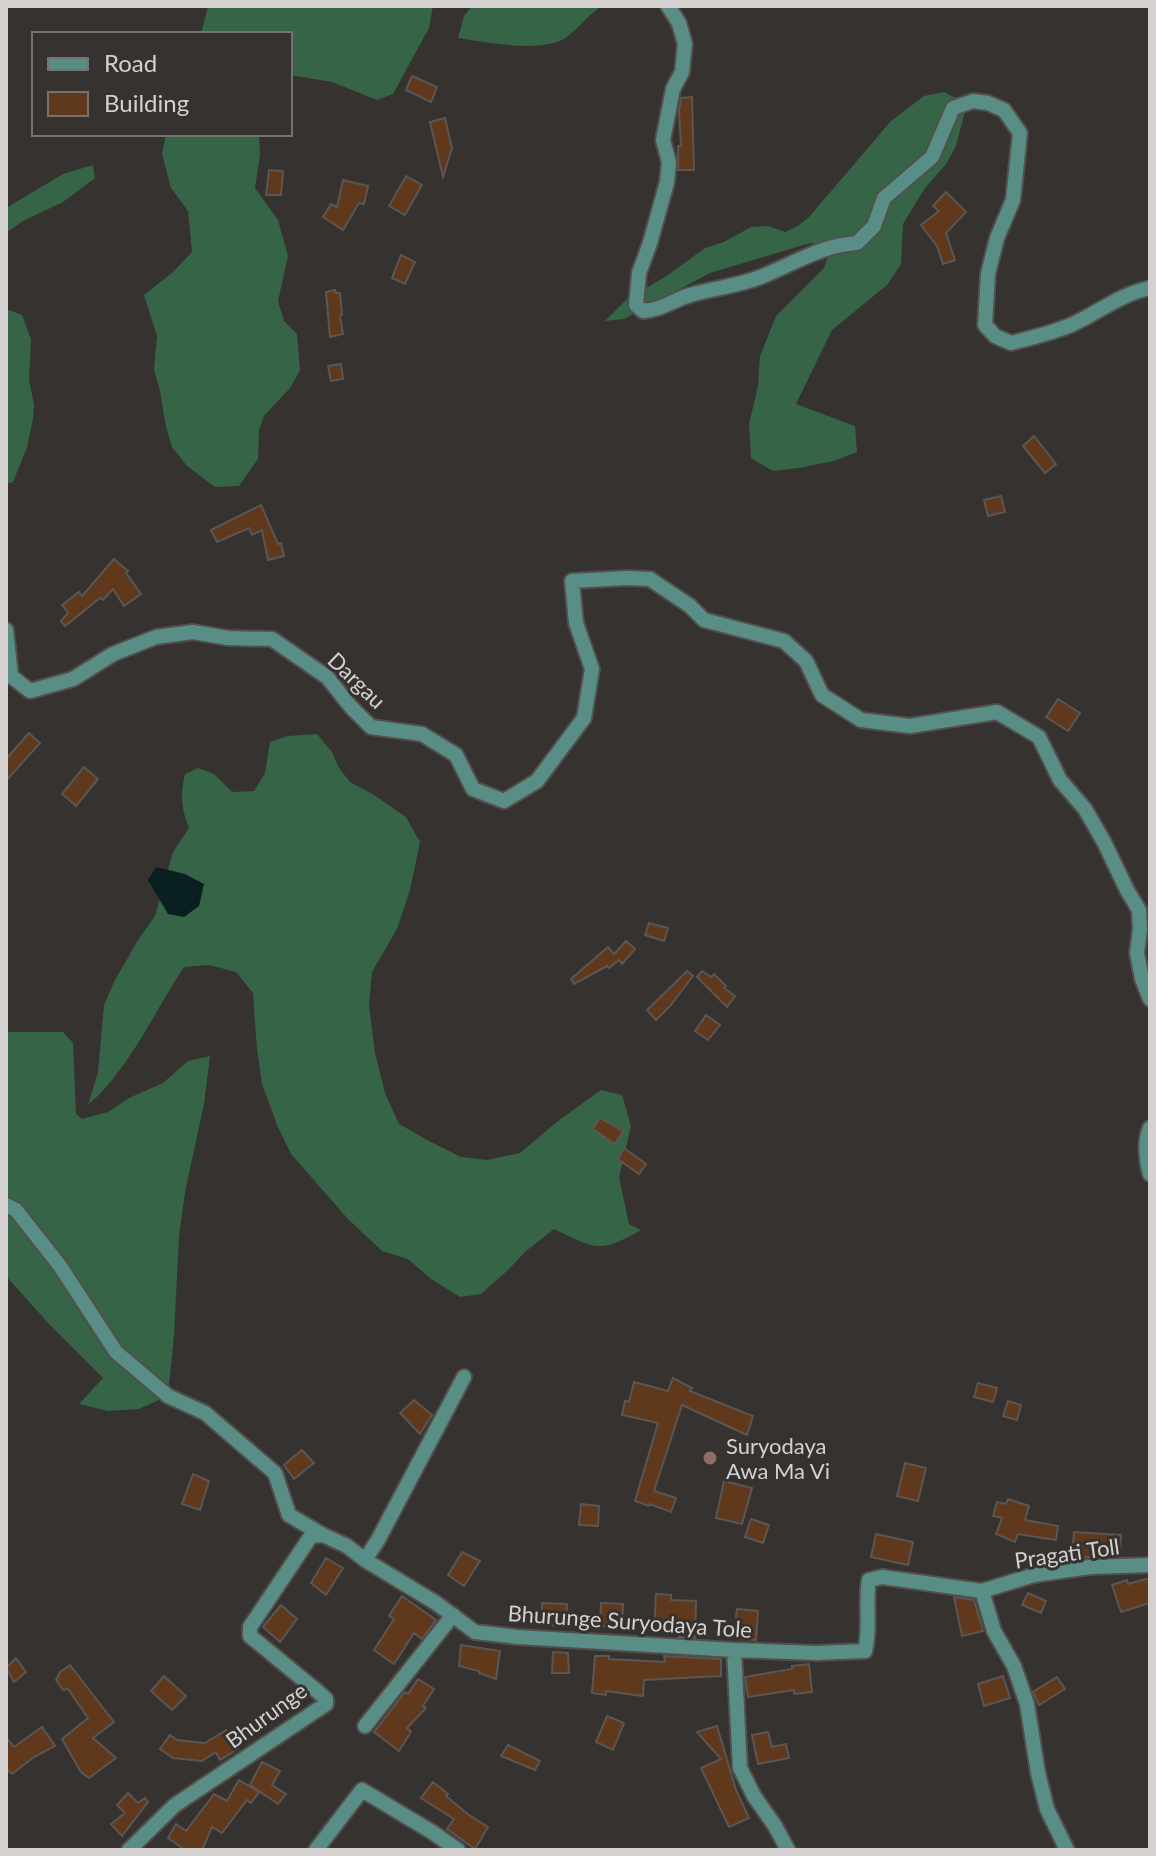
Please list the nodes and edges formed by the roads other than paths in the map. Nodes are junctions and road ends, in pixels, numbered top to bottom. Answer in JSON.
{"nodes":[{"id":1,"x":668,"y":6,"type":"edge"},
{"id":2,"x":1150,"y":288,"type":"edge"},
{"id":3,"x":6,"y":630,"type":"edge"},
{"id":4,"x":9,"y":681,"type":"edge"},
{"id":5,"x":1150,"y":999,"type":"edge"},
{"id":6,"x":1150,"y":1128,"type":"edge"},
{"id":7,"x":1150,"y":1174,"type":"edge"},
{"id":8,"x":6,"y":1205,"type":"edge"},
{"id":9,"x":464,"y":1377,"type":"dead end"},
{"id":10,"x":323,"y":1535,"type":"junction"},
{"id":11,"x":365,"y":1560,"type":"junction"},
{"id":12,"x":1150,"y":1565,"type":"edge"},
{"id":13,"x":896,"y":1579,"type":"joint"},
{"id":14,"x":982,"y":1591,"type":"junction"},
{"id":15,"x":453,"y":1615,"type":"junction"},
{"id":16,"x":734,"y":1650,"type":"junction"},
{"id":17,"x":365,"y":1726,"type":"dead end"},
{"id":18,"x":129,"y":1850,"type":"edge"},
{"id":19,"x":316,"y":1850,"type":"edge"},
{"id":20,"x":458,"y":1850,"type":"edge"},
{"id":21,"x":788,"y":1850,"type":"edge"},
{"id":22,"x":1067,"y":1850,"type":"edge"}],
"edges":[{"from":1,"to":2,"type":"street"},
{"from":3,"to":4,"type":"street","name":"Dargau"},
{"from":4,"to":5,"type":"street","name":"Dargau"},
{"from":6,"to":7,"type":"street"},
{"from":8,"to":10,"type":"street","name":"Bhurunge Suryodaya Tole"},
{"from":9,"to":11,"type":"street"},
{"from":10,"to":11,"type":"street","name":"Bhurunge Suryodaya Tole"},
{"from":10,"to":18,"type":"street","name":"Bhurunge"},
{"from":11,"to":15,"type":"street","name":"Bhurunge Suryodaya Tole"},
{"from":12,"to":14,"type":"street","name":"Pragati Toll"},
{"from":13,"to":14,"type":"street","name":"Pragati Toll"},
{"from":13,"to":16,"type":"street","name":"Bhurunge Suryodaya Tole"},
{"from":14,"to":22,"type":"street"},
{"from":15,"to":16,"type":"street","name":"Bhurunge Suryodaya Tole"},
{"from":15,"to":17,"type":"street"},
{"from":16,"to":21,"type":"street"},
{"from":19,"to":20,"type":"street"}]}
